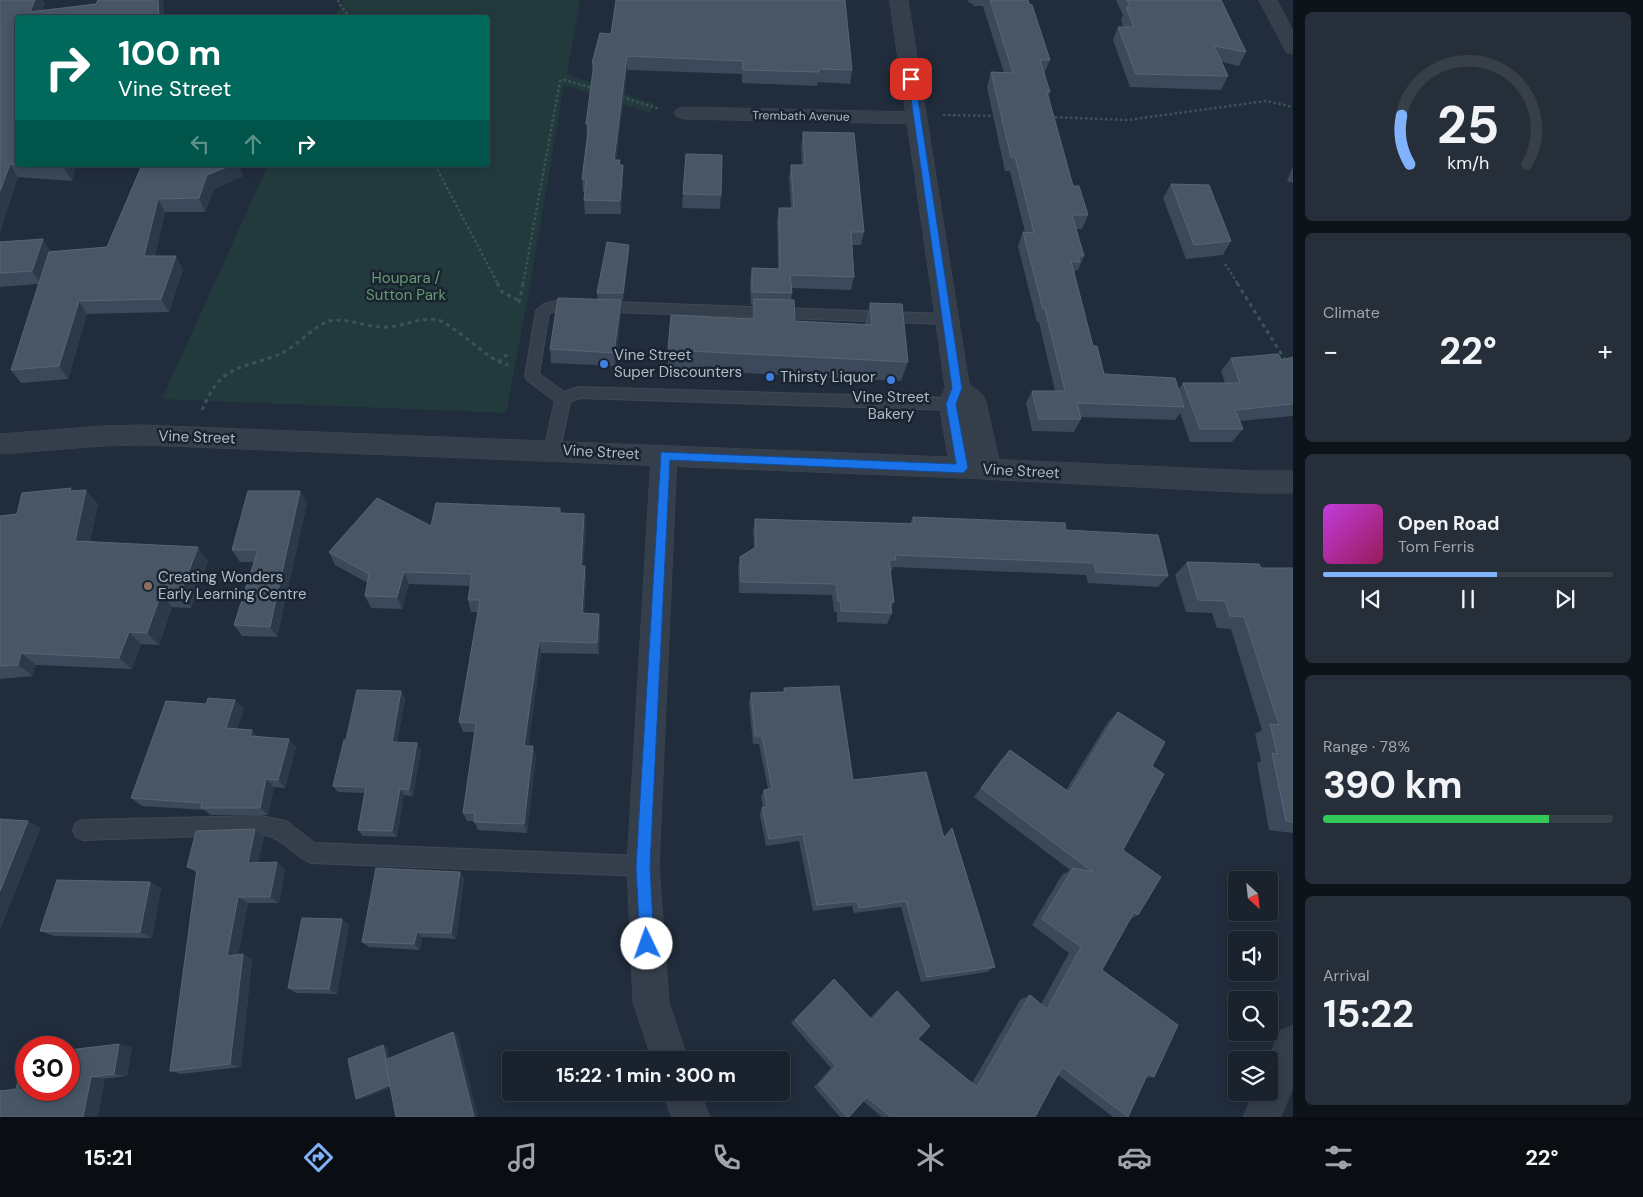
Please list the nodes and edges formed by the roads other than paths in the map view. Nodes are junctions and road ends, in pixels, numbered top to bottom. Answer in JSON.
{"nodes":[{"id":1,"x":899,"y":0,"type":"edge"},
{"id":2,"x":1268,"y":0,"type":"edge"},
{"id":3,"x":1293,"y":48,"type":"edge"},
{"id":4,"x":684,"y":113,"type":"road end"},
{"id":5,"x":917,"y":118,"type":"junction"},
{"id":6,"x":947,"y":318,"type":"junction"},
{"id":7,"x":954,"y":396,"type":"junction"},
{"id":8,"x":562,"y":399,"type":"junction"},
{"id":9,"x":0,"y":444,"type":"edge"},
{"id":10,"x":552,"y":450,"type":"junction"},
{"id":11,"x":664,"y":455,"type":"junction"},
{"id":12,"x":963,"y":468,"type":"junction"},
{"id":13,"x":988,"y":469,"type":"junction"},
{"id":14,"x":1293,"y":482,"type":"edge"},
{"id":15,"x":83,"y":830,"type":"dead end"},
{"id":16,"x":643,"y":866,"type":"junction"},
{"id":17,"x":1293,"y":1044,"type":"edge"},
{"id":18,"x":667,"y":1051,"type":"edge"},
{"id":19,"x":685,"y":1101,"type":"edge"},
{"id":20,"x":691,"y":1117,"type":"edge"},
{"id":21,"x":1262,"y":1117,"type":"edge"}],
"edges":[{"from":1,"to":5,"type":"street"},
{"from":2,"to":3,"type":"street"},
{"from":4,"to":5,"type":"street","name":"Trembath Avenue"},
{"from":5,"to":6,"type":"street"},
{"from":6,"to":7,"type":"street"},
{"from":6,"to":8,"type":"lane"},
{"from":7,"to":8,"type":"lane"},
{"from":7,"to":12,"type":"street"},
{"from":7,"to":13,"type":"street"},
{"from":8,"to":10,"type":"lane"},
{"from":9,"to":10,"type":"street","name":"Vine Street"},
{"from":10,"to":11,"type":"street","name":"Vine Street"},
{"from":11,"to":12,"type":"street","name":"Vine Street"},
{"from":11,"to":16,"type":"street"},
{"from":12,"to":13,"type":"street","name":"Vine Street"},
{"from":13,"to":14,"type":"street","name":"Vine Street"},
{"from":15,"to":16,"type":"lane"},
{"from":16,"to":18,"type":"street"},
{"from":17,"to":21,"type":"street"},
{"from":19,"to":20,"type":"street"}]}
